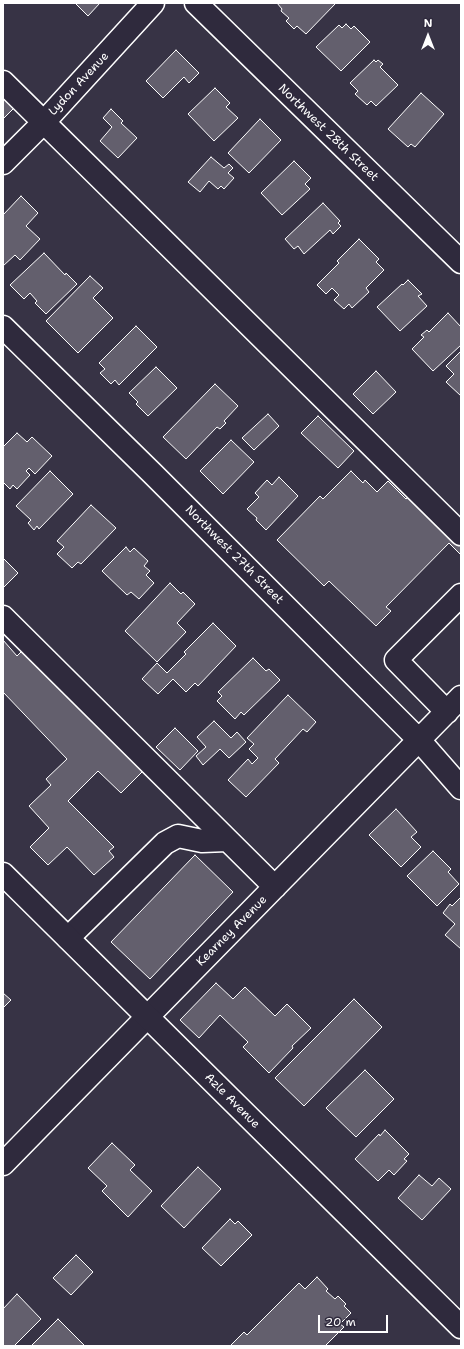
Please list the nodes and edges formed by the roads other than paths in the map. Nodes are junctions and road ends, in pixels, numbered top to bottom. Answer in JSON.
{"nodes":[{"id":1,"x":152,"y":3,"type":"edge"},
{"id":2,"x":196,"y":3,"type":"edge"},
{"id":3,"x":3,"y":82,"type":"edge"},
{"id":4,"x":44,"y":122,"type":"junction"},
{"id":5,"x":3,"y":163,"type":"edge"},
{"id":6,"x":461,"y":262,"type":"edge"},
{"id":7,"x":3,"y":327,"type":"edge"},
{"id":8,"x":461,"y":534,"type":"edge"},
{"id":9,"x":461,"y":595,"type":"edge"},
{"id":10,"x":3,"y":617,"type":"edge"},
{"id":11,"x":454,"y":704,"type":"edge"},
{"id":12,"x":419,"y":740,"type":"junction"},
{"id":13,"x":461,"y":788,"type":"edge"},
{"id":14,"x":227,"y":840,"type":"junction"},
{"id":15,"x":3,"y":874,"type":"edge"},
{"id":16,"x":274,"y":887,"type":"junction"},
{"id":17,"x":68,"y":938,"type":"junction"},
{"id":18,"x":147,"y":1017,"type":"junction"},
{"id":19,"x":3,"y":1164,"type":"edge"},
{"id":20,"x":461,"y":1327,"type":"edge"}],
"edges":[{"from":1,"to":4,"type":"street","name":"Lydon Avenue"},
{"from":2,"to":6,"type":"street","name":"Northwest 28th Street"},
{"from":3,"to":4,"type":"street"},
{"from":4,"to":5,"type":"street","name":"Lydon Avenue"},
{"from":4,"to":8,"type":"street"},
{"from":7,"to":12,"type":"street","name":"Northwest 27th Street"},
{"from":9,"to":11,"type":"street"},
{"from":10,"to":14,"type":"street"},
{"from":11,"to":12,"type":"street","name":"Kearney Avenue"},
{"from":12,"to":13,"type":"street","name":"Northwest 27th Street"},
{"from":12,"to":16,"type":"street","name":"Kearney Avenue"},
{"from":14,"to":16,"type":"street"},
{"from":14,"to":17,"type":"street"},
{"from":15,"to":17,"type":"street","name":"Azle Avenue"},
{"from":16,"to":18,"type":"street","name":"Kearney Avenue"},
{"from":17,"to":18,"type":"street","name":"Azle Avenue"},
{"from":18,"to":19,"type":"street","name":"Kearney Avenue"},
{"from":18,"to":20,"type":"street","name":"Azle Avenue"}]}
